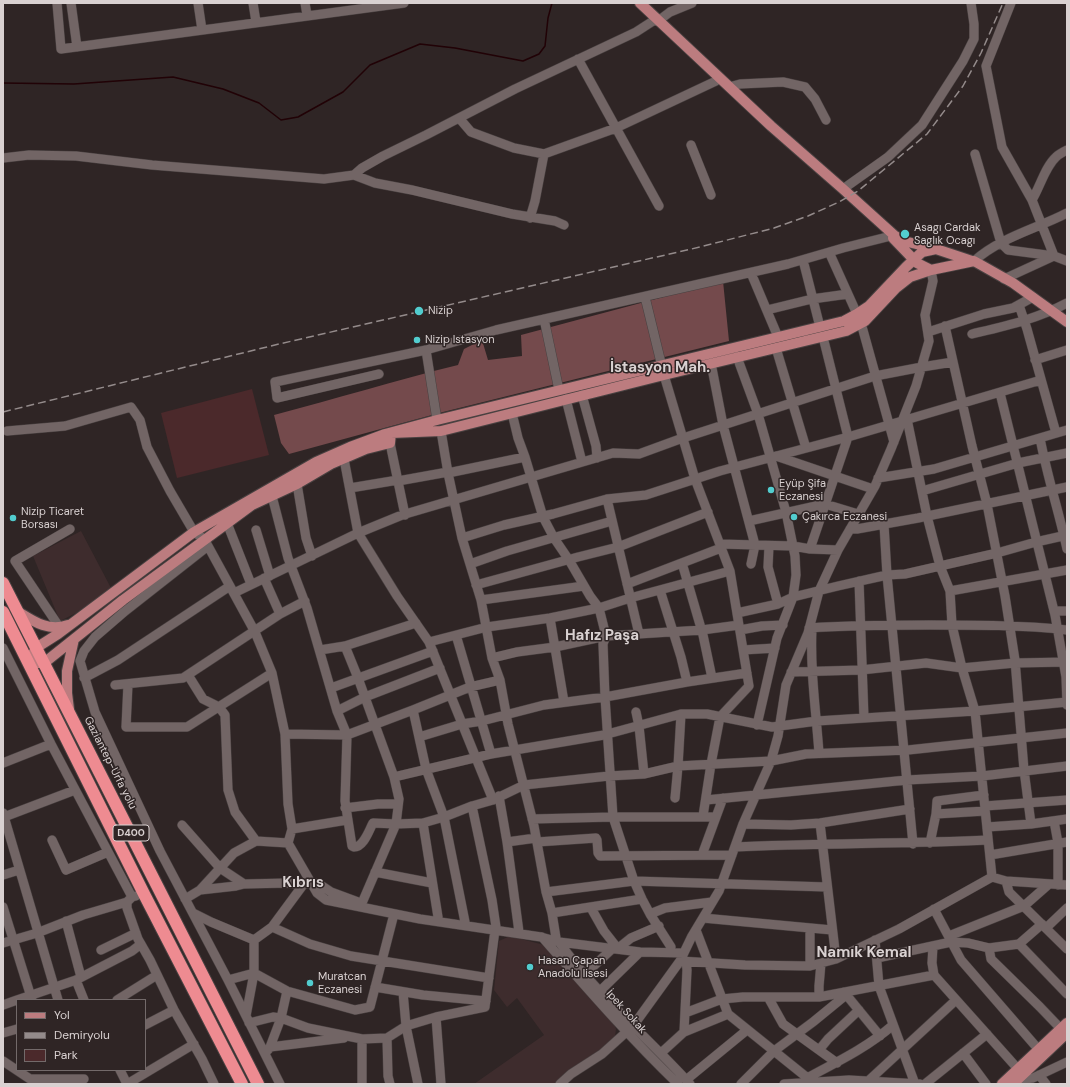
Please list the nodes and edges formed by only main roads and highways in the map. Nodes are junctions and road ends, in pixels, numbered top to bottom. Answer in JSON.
{"nodes":[{"id":1,"x":631,"y":3,"type":"edge"},
{"id":2,"x":640,"y":3,"type":"edge"},
{"id":3,"x":655,"y":22,"type":"junction"},
{"id":4,"x":936,"y":249,"type":"junction"},
{"id":5,"x":914,"y":259,"type":"junction"},
{"id":6,"x":973,"y":261,"type":"junction"},
{"id":7,"x":931,"y":270,"type":"junction"},
{"id":8,"x":859,"y":319,"type":"junction"},
{"id":9,"x":1067,"y":322,"type":"edge"},
{"id":10,"x":821,"y":332,"type":"junction"},
{"id":11,"x":662,"y":370,"type":"junction"},
{"id":12,"x":3,"y":583,"type":"edge"},
{"id":13,"x":17,"y":611,"type":"junction"},
{"id":14,"x":3,"y":612,"type":"edge"},
{"id":15,"x":72,"y":624,"type":"junction"},
{"id":16,"x":74,"y":639,"type":"junction"},
{"id":17,"x":36,"y":648,"type":"junction"},
{"id":18,"x":28,"y":663,"type":"junction"},
{"id":19,"x":44,"y":663,"type":"junction"},
{"id":20,"x":70,"y":713,"type":"junction"},
{"id":21,"x":1065,"y":1029,"type":"edge"},
{"id":22,"x":1015,"y":1082,"type":"edge"},
{"id":23,"x":242,"y":1084,"type":"edge"},
{"id":24,"x":258,"y":1084,"type":"edge"},
{"id":25,"x":1002,"y":1084,"type":"edge"}],
"edges":[{"from":1,"to":3,"type":"main road"},
{"from":2,"to":3,"type":"main road"},
{"from":3,"to":4,"type":"main road"},
{"from":3,"to":5,"type":"main road"},
{"from":4,"to":5,"type":"main road"},
{"from":4,"to":6,"type":"main road"},
{"from":5,"to":7,"type":"main road"},
{"from":5,"to":8,"type":"main road"},
{"from":6,"to":7,"type":"main road"},
{"from":6,"to":9,"type":"main road"},
{"from":7,"to":8,"type":"main road"},
{"from":8,"to":10,"type":"main road"},
{"from":10,"to":11,"type":"main road"},
{"from":10,"to":11,"type":"main road"},
{"from":11,"to":15,"type":"main road"},
{"from":11,"to":16,"type":"main road"},
{"from":12,"to":13,"type":"highway","name":"Gaziantep-Urfa yolu","number":"D400"},
{"from":13,"to":15,"type":"main road"},
{"from":13,"to":17,"type":"highway","name":"Gaziantep-Urfa yolu","number":"D400"},
{"from":14,"to":18,"type":"highway","number":"D400"},
{"from":15,"to":17,"type":"main road"},
{"from":16,"to":19,"type":"main road"},
{"from":16,"to":20,"type":"main road"},
{"from":17,"to":18,"type":"main road"},
{"from":17,"to":19,"type":"highway","name":"Gaziantep-Urfa yolu","number":"D400"},
{"from":18,"to":19,"type":"main road"},
{"from":18,"to":23,"type":"highway","number":"D400"},
{"from":19,"to":20,"type":"highway","name":"Gaziantep-Urfa yolu","number":"D400"},
{"from":20,"to":24,"type":"highway","name":"Gaziantep-Urfa yolu","number":"D400"},
{"from":21,"to":22,"type":"main road"},
{"from":21,"to":25,"type":"main road"}]}
